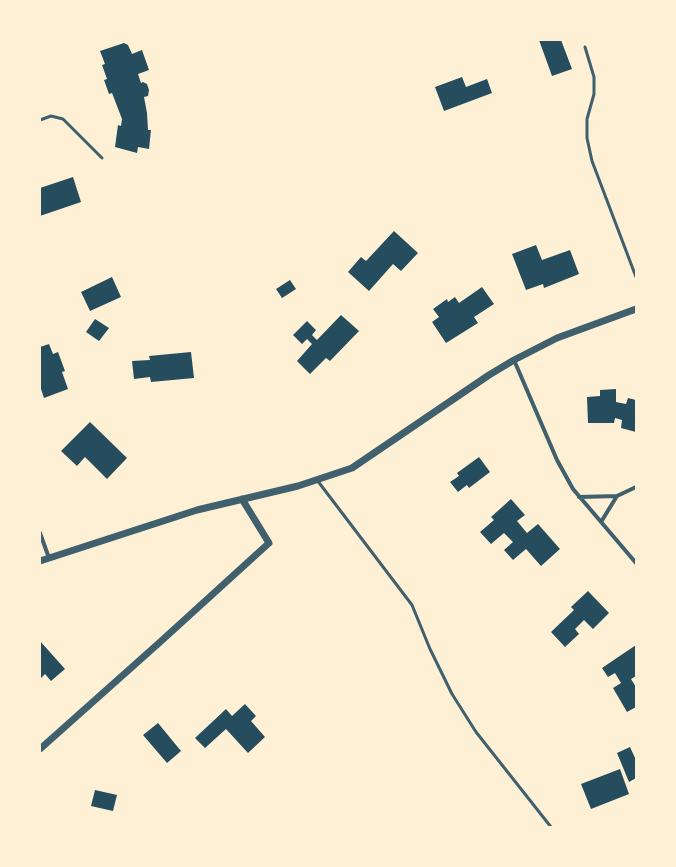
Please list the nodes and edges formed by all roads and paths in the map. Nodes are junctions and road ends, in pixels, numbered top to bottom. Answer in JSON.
{"nodes":[{"id":1,"x":585,"y":47,"type":"dead end"},
{"id":2,"x":40,"y":120,"type":"edge"},
{"id":3,"x":102,"y":158,"type":"dead end"},
{"id":4,"x":636,"y":277,"type":"edge"},
{"id":5,"x":636,"y":309,"type":"edge"},
{"id":6,"x":514,"y":360,"type":"junction"},
{"id":7,"x":317,"y":480,"type":"junction"},
{"id":8,"x":636,"y":487,"type":"edge"},
{"id":9,"x":617,"y":496,"type":"junction"},
{"id":10,"x":580,"y":497,"type":"junction"},
{"id":11,"x":242,"y":499,"type":"junction"},
{"id":12,"x":601,"y":522,"type":"junction"},
{"id":13,"x":40,"y":533,"type":"edge"},
{"id":14,"x":49,"y":558,"type":"junction"},
{"id":15,"x":40,"y":561,"type":"edge"},
{"id":16,"x":636,"y":563,"type":"edge"},
{"id":17,"x":40,"y":749,"type":"edge"},
{"id":18,"x":551,"y":827,"type":"edge"}],
"edges":[{"from":1,"to":4,"type":"lane"},
{"from":2,"to":3,"type":"lane"},
{"from":5,"to":6,"type":"street"},
{"from":6,"to":7,"type":"street"},
{"from":6,"to":10,"type":"street"},
{"from":7,"to":11,"type":"street"},
{"from":7,"to":18,"type":"lane"},
{"from":8,"to":9,"type":"street"},
{"from":9,"to":10,"type":"street"},
{"from":9,"to":12,"type":"street"},
{"from":10,"to":12,"type":"street"},
{"from":11,"to":14,"type":"street"},
{"from":11,"to":17,"type":"street"},
{"from":12,"to":16,"type":"street"},
{"from":13,"to":14,"type":"street"},
{"from":14,"to":15,"type":"street"}]}
